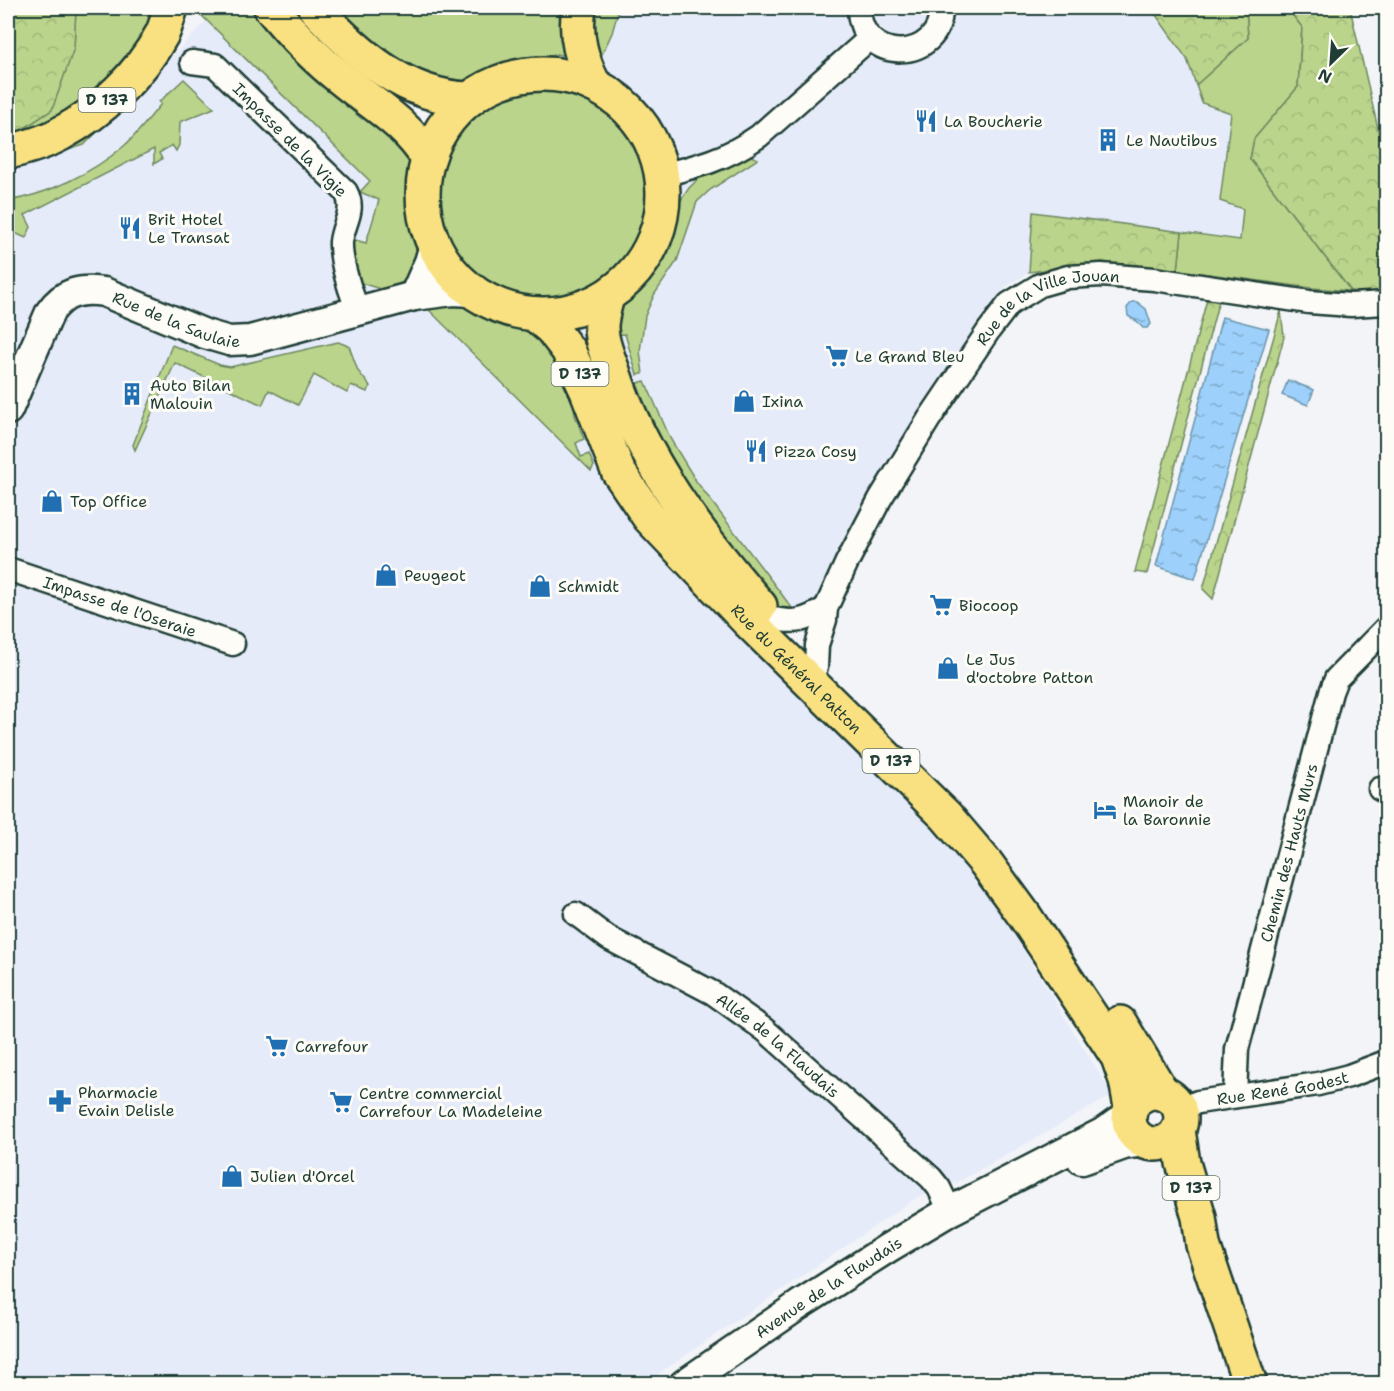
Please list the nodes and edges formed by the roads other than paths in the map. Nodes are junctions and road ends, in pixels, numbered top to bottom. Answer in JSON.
{"nodes":[{"id":1,"x":171,"y":8,"type":"edge"},
{"id":2,"x":271,"y":8,"type":"edge"},
{"id":3,"x":315,"y":8,"type":"edge"},
{"id":4,"x":579,"y":8,"type":"edge"},
{"id":5,"x":859,"y":8,"type":"edge"},
{"id":6,"x":941,"y":8,"type":"edge"},
{"id":7,"x":870,"y":38,"type":"junction"},
{"id":8,"x":192,"y":62,"type":"dead end"},
{"id":9,"x":594,"y":85,"type":"junction"},
{"id":10,"x":469,"y":99,"type":"junction"},
{"id":11,"x":8,"y":152,"type":"edge"},
{"id":12,"x":428,"y":158,"type":"junction"},
{"id":13,"x":661,"y":176,"type":"junction"},
{"id":14,"x":434,"y":245,"type":"junction"},
{"id":15,"x":473,"y":292,"type":"junction"},
{"id":16,"x":414,"y":296,"type":"junction"},
{"id":17,"x":607,"y":296,"type":"junction"},
{"id":18,"x":1386,"y":303,"type":"edge"},
{"id":19,"x":359,"y":312,"type":"junction"},
{"id":20,"x":534,"y":314,"type":"junction"},
{"id":21,"x":8,"y":410,"type":"edge"},
{"id":22,"x":8,"y":569,"type":"edge"},
{"id":23,"x":826,"y":608,"type":"junction"},
{"id":24,"x":770,"y":618,"type":"junction"},
{"id":25,"x":1386,"y":628,"type":"edge"},
{"id":26,"x":233,"y":644,"type":"dead end"},
{"id":27,"x":816,"y":667,"type":"junction"},
{"id":28,"x":576,"y":914,"type":"dead end"},
{"id":29,"x":1386,"y":1062,"type":"edge"},
{"id":30,"x":1236,"y":1096,"type":"junction"},
{"id":31,"x":1173,"y":1111,"type":"junction"},
{"id":32,"x":1138,"y":1127,"type":"junction"},
{"id":33,"x":950,"y":1211,"type":"junction"},
{"id":34,"x":1203,"y":1245,"type":"junction"},
{"id":35,"x":684,"y":1383,"type":"edge"},
{"id":36,"x":1250,"y":1383,"type":"edge"}],
"edges":[{"from":1,"to":11,"type":"main road","number":"D 137"},
{"from":2,"to":12,"type":"main road"},
{"from":3,"to":10,"type":"main road"},
{"from":4,"to":9,"type":"main road"},
{"from":5,"to":7,"type":"street"},
{"from":6,"to":7,"type":"street"},
{"from":7,"to":13,"type":"street"},
{"from":8,"to":19,"type":"street","name":"Impasse de la Vigie"},
{"from":9,"to":10,"type":"main road"},
{"from":9,"to":13,"type":"main road"},
{"from":10,"to":12,"type":"main road"},
{"from":12,"to":14,"type":"main road"},
{"from":13,"to":17,"type":"main road"},
{"from":14,"to":15,"type":"main road"},
{"from":14,"to":16,"type":"street"},
{"from":15,"to":16,"type":"street","name":"Rue de la Saulaie"},
{"from":15,"to":20,"type":"main road"},
{"from":16,"to":19,"type":"street","name":"Rue de la Saulaie"},
{"from":17,"to":20,"type":"main road"},
{"from":17,"to":24,"type":"main road","name":"Rue du Général Patton","number":"D 137"},
{"from":18,"to":23,"type":"street","name":"Rue de la Ville Jouan"},
{"from":19,"to":21,"type":"street","name":"Rue de la Saulaie"},
{"from":20,"to":32,"type":"main road","name":"Rue du Général Patton","number":"D 137"},
{"from":22,"to":26,"type":"street","name":"Impasse de l'Oseraie"},
{"from":23,"to":24,"type":"street"},
{"from":23,"to":27,"type":"street","name":"Rue de la Ville Jouan"},
{"from":24,"to":27,"type":"main road","name":"Rue du Général Patton","number":"D 137"},
{"from":25,"to":30,"type":"street","name":"Chemin des Hauts Murs"},
{"from":27,"to":31,"type":"main road","name":"Rue du Général Patton","number":"D 137"},
{"from":28,"to":33,"type":"street","name":"Allée de la Flaudais"},
{"from":29,"to":30,"type":"street","name":"Rue René Godest"},
{"from":30,"to":31,"type":"street","name":"Rue René Godest"},
{"from":31,"to":32,"type":"main road"},
{"from":31,"to":32,"type":"main road"},
{"from":31,"to":34,"type":"main road","name":"Rue du Général Patton","number":"D 137"},
{"from":32,"to":33,"type":"street","name":"Avenue de la Flaudais"},
{"from":32,"to":34,"type":"main road","name":"Rue du Général Patton","number":"D 137"},
{"from":33,"to":35,"type":"street","name":"Avenue de la Flaudais"},
{"from":34,"to":36,"type":"main road","name":"Rue du Général Patton","number":"D 137"}]}
